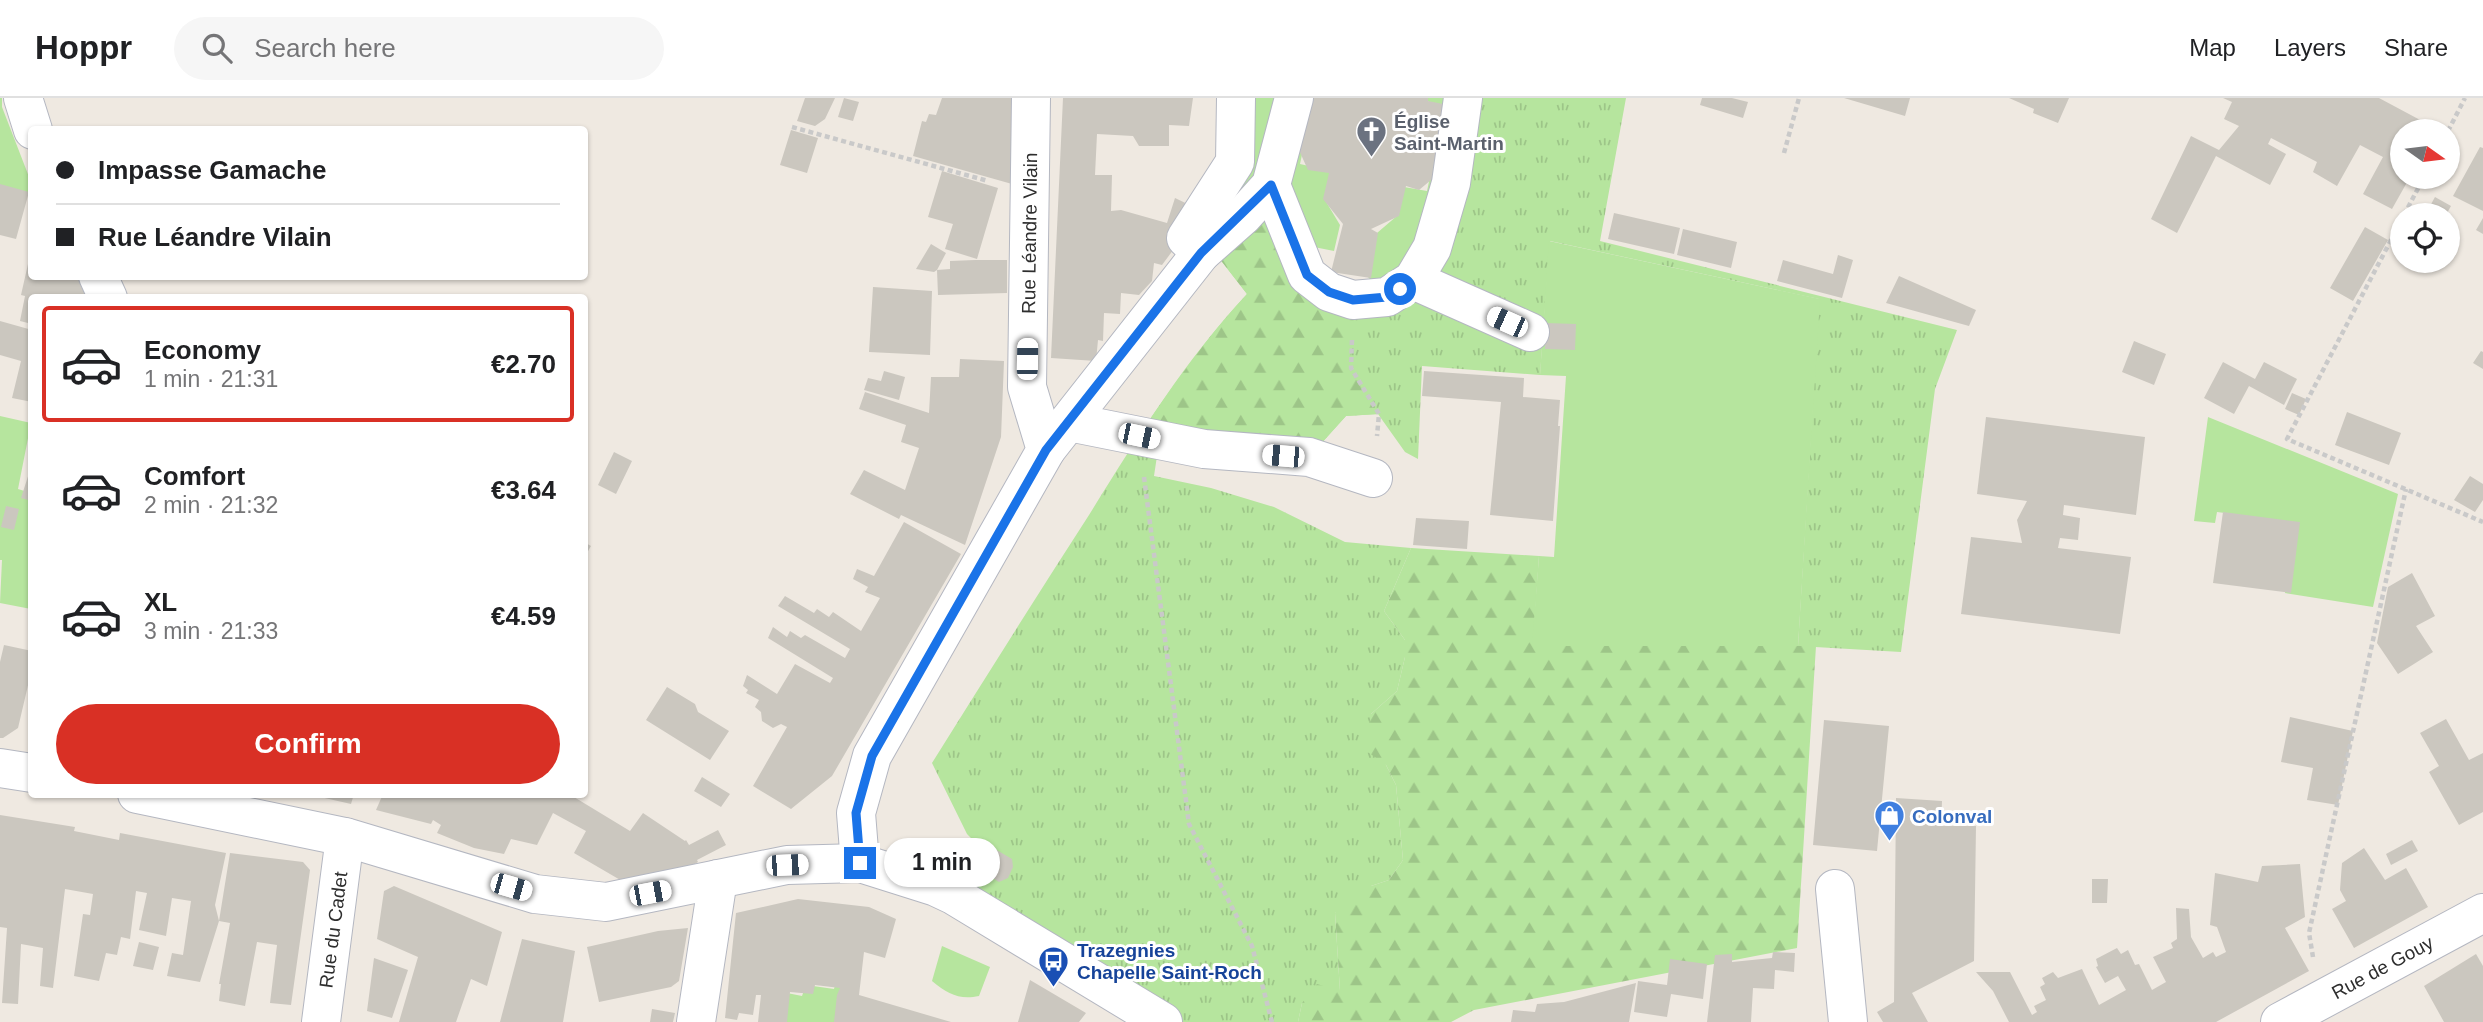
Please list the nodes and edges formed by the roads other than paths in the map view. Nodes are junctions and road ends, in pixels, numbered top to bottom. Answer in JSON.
{"nodes":[{"id":1,"x":23,"y":98,"type":"edge"},
{"id":2,"x":1031,"y":98,"type":"edge"},
{"id":3,"x":1236,"y":98,"type":"edge"},
{"id":4,"x":1294,"y":98,"type":"edge"},
{"id":5,"x":1464,"y":98,"type":"edge"},
{"id":6,"x":32,"y":126,"type":"edge"},
{"id":7,"x":1271,"y":185,"type":"junction"},
{"id":8,"x":1205,"y":249,"type":"junction"},
{"id":9,"x":1413,"y":280,"type":"junction"},
{"id":10,"x":1530,"y":332,"type":"dead end"},
{"id":11,"x":1058,"y":436,"type":"junction"},
{"id":12,"x":1373,"y":478,"type":"road end"},
{"id":13,"x":0,"y":768,"type":"edge"},
{"id":14,"x":28,"y":772,"type":"edge"},
{"id":15,"x":156,"y":798,"type":"edge"},
{"id":16,"x":345,"y":837,"type":"junction"},
{"id":17,"x":860,"y":863,"type":"junction"},
{"id":18,"x":718,"y":879,"type":"junction"},
{"id":19,"x":1835,"y":889,"type":"dead end"},
{"id":20,"x":2483,"y":914,"type":"edge"},
{"id":21,"x":321,"y":1022,"type":"edge"},
{"id":22,"x":696,"y":1022,"type":"edge"},
{"id":23,"x":1163,"y":1022,"type":"edge"},
{"id":24,"x":1848,"y":1022,"type":"edge"},
{"id":25,"x":2280,"y":1022,"type":"edge"}],
"edges":[{"from":1,"to":6,"type":"street"},
{"from":2,"to":11,"type":"street","name":"Rue Léandre Vilain"},
{"from":3,"to":8,"type":"street"},
{"from":4,"to":7,"type":"street"},
{"from":5,"to":9,"type":"street"},
{"from":7,"to":8,"type":"street"},
{"from":7,"to":9,"type":"street"},
{"from":8,"to":11,"type":"street"},
{"from":9,"to":10,"type":"street"},
{"from":11,"to":12,"type":"street"},
{"from":11,"to":17,"type":"street"},
{"from":13,"to":14,"type":"street"},
{"from":15,"to":16,"type":"street"},
{"from":16,"to":18,"type":"street"},
{"from":16,"to":21,"type":"street","name":"Rue du Cadet"},
{"from":17,"to":18,"type":"street"},
{"from":17,"to":23,"type":"street"},
{"from":18,"to":22,"type":"street"},
{"from":19,"to":24,"type":"street"},
{"from":20,"to":25,"type":"street","name":"Rue de Gouy"}]}
